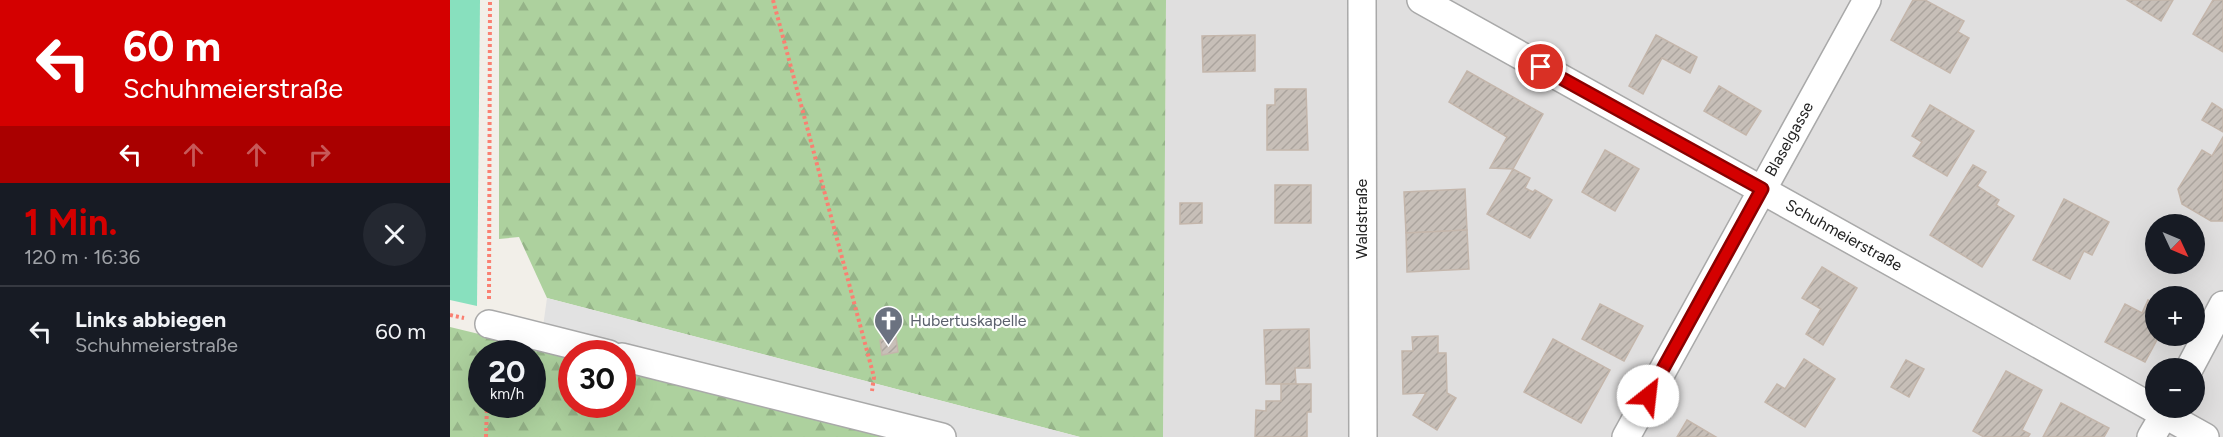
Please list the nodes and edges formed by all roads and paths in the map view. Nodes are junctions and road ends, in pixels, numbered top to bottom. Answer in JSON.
{"nodes":[{"id":1,"x":490,"y":0,"type":"edge"},
{"id":2,"x":773,"y":0,"type":"edge"},
{"id":3,"x":1362,"y":0,"type":"edge"},
{"id":4,"x":1420,"y":0,"type":"edge"},
{"id":5,"x":1867,"y":0,"type":"edge"},
{"id":6,"x":1762,"y":189,"type":"junction"},
{"id":7,"x":2223,"y":305,"type":"edge"},
{"id":8,"x":489,"y":324,"type":"joint"},
{"id":9,"x":558,"y":341,"type":"edge"},
{"id":10,"x":2195,"y":358,"type":"edge"},
{"id":11,"x":636,"y":361,"type":"edge"},
{"id":12,"x":487,"y":418,"type":"edge"},
{"id":13,"x":868,"y":419,"type":"junction"},
{"id":14,"x":2161,"y":420,"type":"edge"},
{"id":15,"x":486,"y":437,"type":"edge"},
{"id":16,"x":942,"y":437,"type":"edge"},
{"id":17,"x":1363,"y":437,"type":"edge"},
{"id":18,"x":1626,"y":437,"type":"edge"},
{"id":19,"x":2205,"y":437,"type":"edge"}],
"edges":[{"from":1,"to":8,"type":"path"},
{"from":2,"to":13,"type":"path"},
{"from":3,"to":17,"type":"street","name":"Waldstraße"},
{"from":4,"to":6,"type":"street","name":"Schuhmeierstraße"},
{"from":5,"to":6,"type":"street","name":"Blaselgasse"},
{"from":6,"to":14,"type":"street","name":"Schuhmeierstraße"},
{"from":6,"to":18,"type":"street","name":"Blaselgasse"},
{"from":7,"to":10,"type":"street"},
{"from":8,"to":9,"type":"street"},
{"from":11,"to":13,"type":"street"},
{"from":12,"to":15,"type":"path"},
{"from":13,"to":16,"type":"street"},
{"from":14,"to":19,"type":"street","name":"Schuhmeierstraße"}]}
